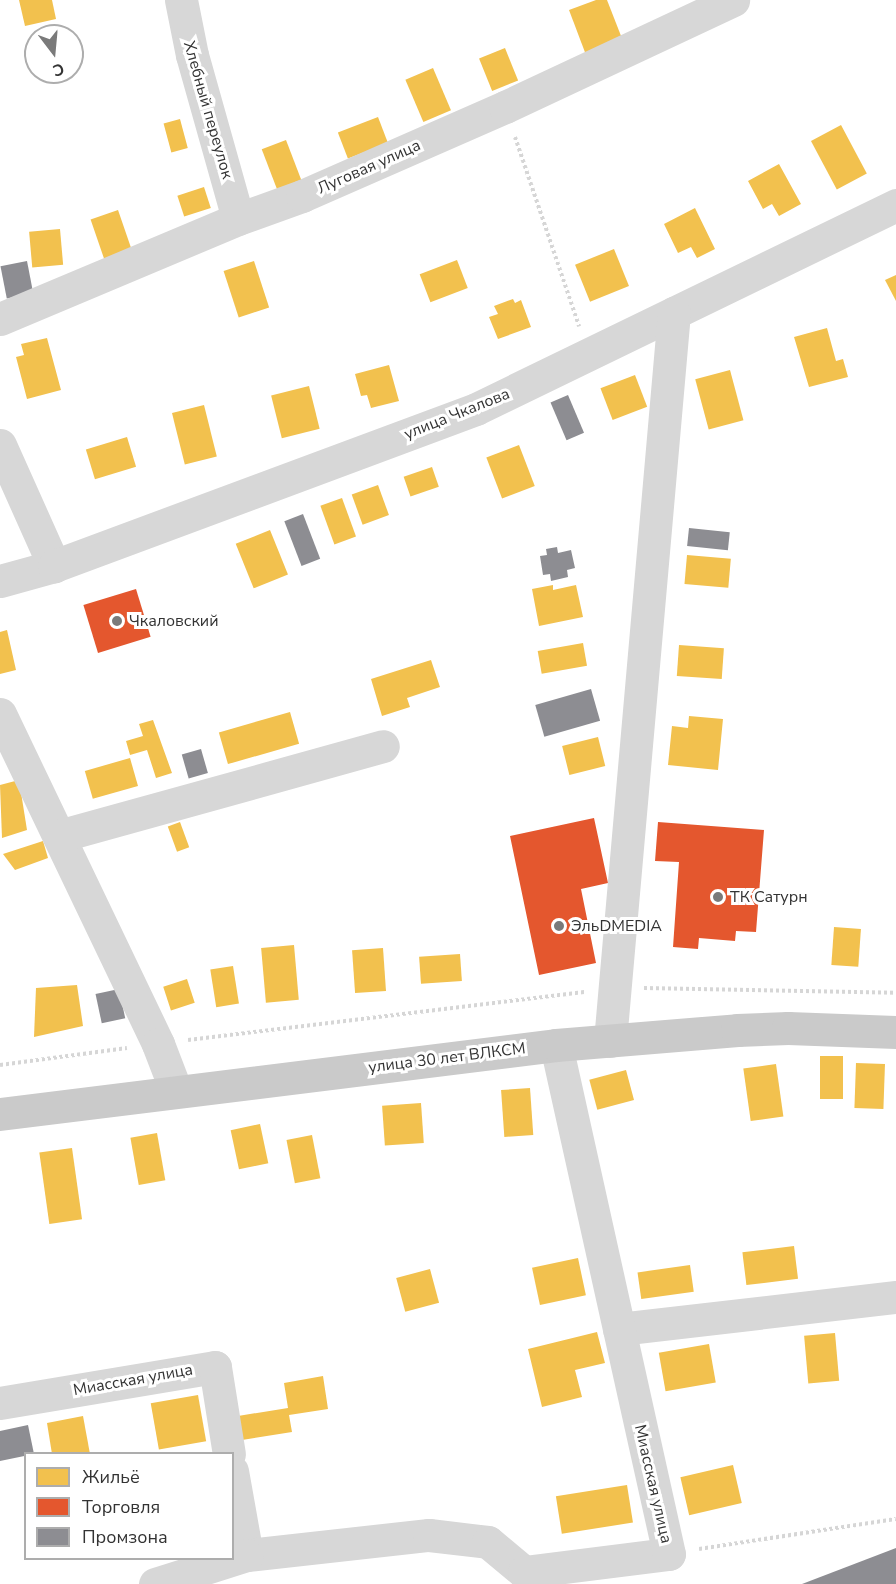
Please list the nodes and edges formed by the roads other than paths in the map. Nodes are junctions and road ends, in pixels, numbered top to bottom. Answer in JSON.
{"nodes":[{"id":1,"x":181,"y":0,"type":"edge"},
{"id":2,"x":733,"y":0,"type":"edge"},
{"id":3,"x":896,"y":205,"type":"edge"},
{"id":4,"x":238,"y":219,"type":"junction"},
{"id":5,"x":674,"y":314,"type":"junction"},
{"id":6,"x":0,"y":319,"type":"edge"},
{"id":7,"x":0,"y":445,"type":"edge"},
{"id":8,"x":54,"y":566,"type":"junction"},
{"id":9,"x":0,"y":581,"type":"edge"},
{"id":10,"x":0,"y":714,"type":"edge"},
{"id":11,"x":383,"y":746,"type":"dead end"},
{"id":12,"x":59,"y":836,"type":"junction"},
{"id":13,"x":896,"y":1032,"type":"edge"},
{"id":14,"x":610,"y":1041,"type":"junction"},
{"id":15,"x":556,"y":1045,"type":"junction"},
{"id":16,"x":176,"y":1091,"type":"junction"},
{"id":17,"x":0,"y":1113,"type":"edge"},
{"id":18,"x":896,"y":1297,"type":"edge"},
{"id":19,"x":619,"y":1329,"type":"junction"},
{"id":20,"x":0,"y":1403,"type":"edge"},
{"id":21,"x":230,"y":1452,"type":"edge"},
{"id":22,"x":234,"y":1482,"type":"edge"},
{"id":23,"x":247,"y":1556,"type":"junction"},
{"id":24,"x":234,"y":1560,"type":"edge"},
{"id":25,"x":234,"y":1560,"type":"edge"},
{"id":26,"x":526,"y":1578,"type":"edge"},
{"id":27,"x":155,"y":1584,"type":"edge"}],
"edges":[{"from":1,"to":4,"type":"street","name":"Хлебный переулок"},
{"from":2,"to":4,"type":"street","name":"Луговая улица"},
{"from":3,"to":5,"type":"street","name":"улица Чкалова"},
{"from":4,"to":6,"type":"street","name":"Луговая улица"},
{"from":5,"to":8,"type":"street","name":"улица Чкалова"},
{"from":5,"to":14,"type":"street"},
{"from":7,"to":8,"type":"street"},
{"from":8,"to":9,"type":"street","name":"улица Чкалова"},
{"from":10,"to":12,"type":"street"},
{"from":11,"to":12,"type":"street"},
{"from":12,"to":16,"type":"street"},
{"from":13,"to":14,"type":"main road","name":"улица 30 лет ВЛКСМ"},
{"from":14,"to":15,"type":"main road","name":"улица 30 лет ВЛКСМ"},
{"from":15,"to":16,"type":"main road","name":"улица 30 лет ВЛКСМ"},
{"from":15,"to":19,"type":"street","name":"Миасская улица"},
{"from":16,"to":17,"type":"main road","name":"улица 30 лет ВЛКСМ"},
{"from":18,"to":19,"type":"street"},
{"from":19,"to":26,"type":"street","name":"Миасская улица"},
{"from":20,"to":21,"type":"street","name":"Миасская улица"},
{"from":22,"to":23,"type":"street"},
{"from":23,"to":25,"type":"street","name":"Миасская улица"},
{"from":23,"to":26,"type":"street","name":"Миасская улица"},
{"from":24,"to":27,"type":"street","name":"Миасская улица"}]}
